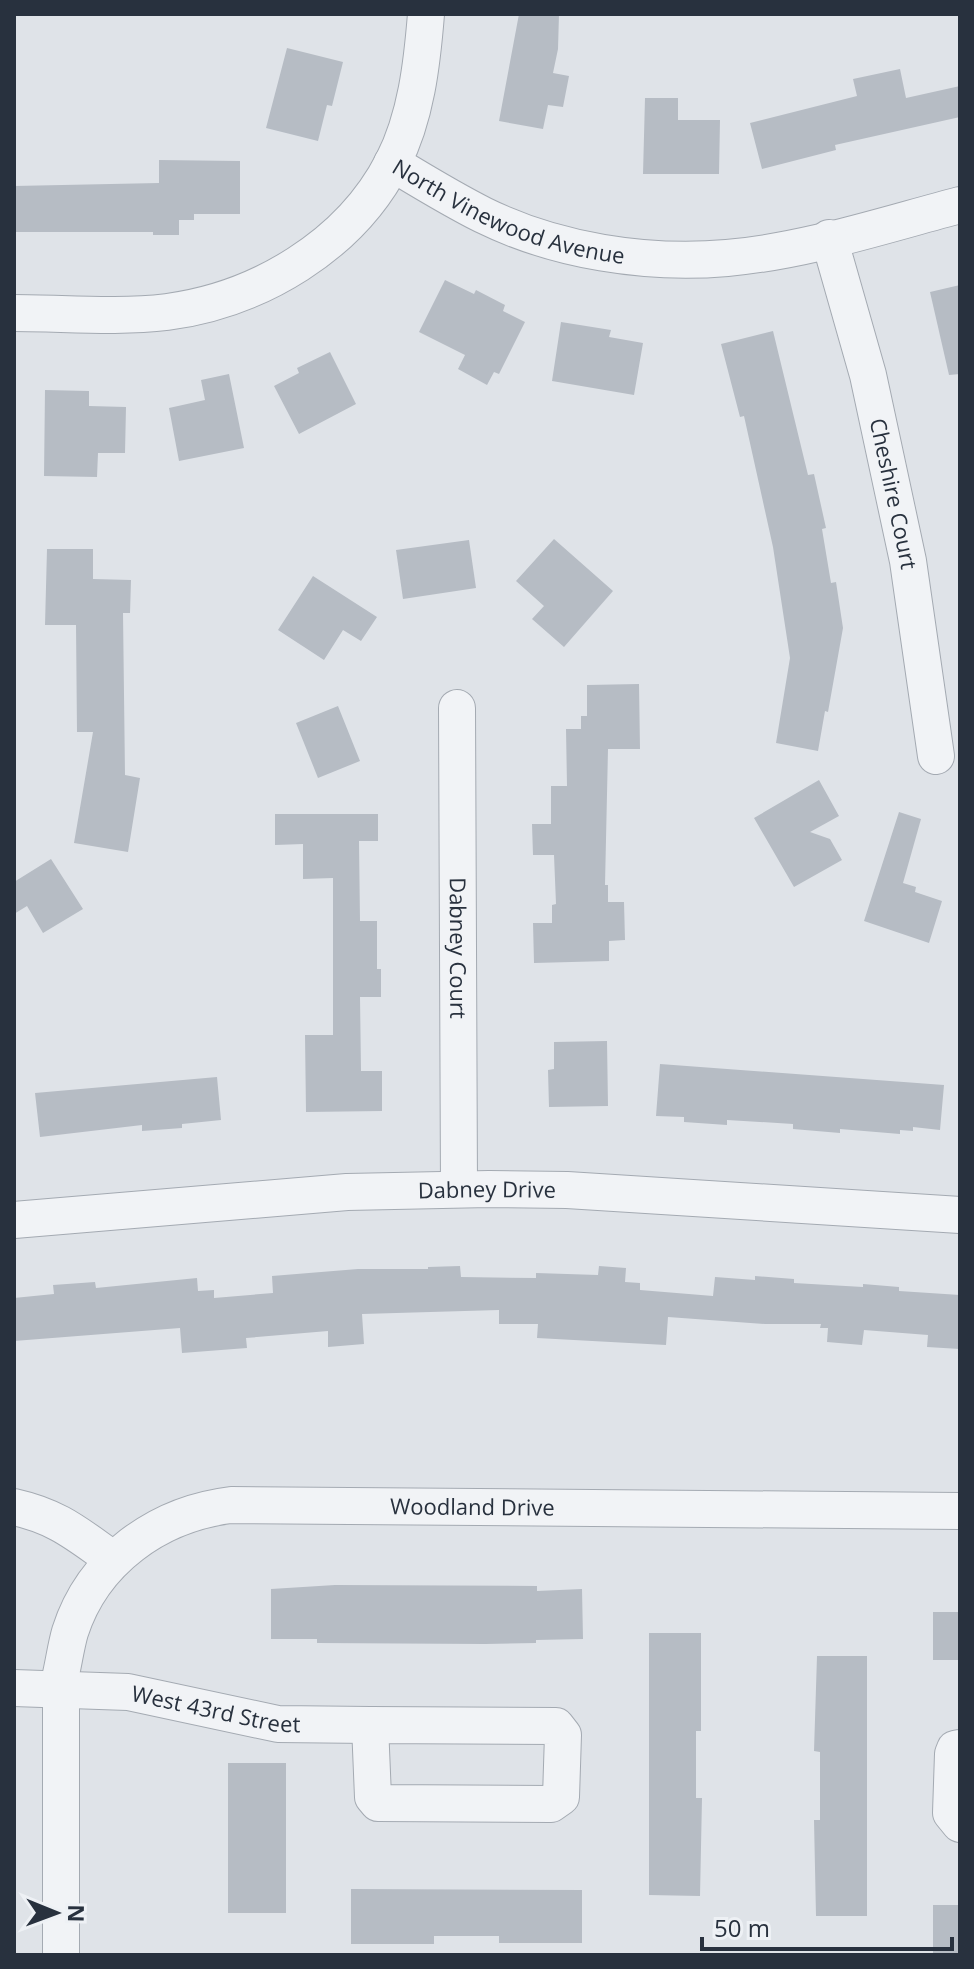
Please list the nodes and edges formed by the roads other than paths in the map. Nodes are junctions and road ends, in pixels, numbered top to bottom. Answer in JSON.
{"nodes":[{"id":1,"x":426,"y":14,"type":"edge"},
{"id":2,"x":392,"y":163,"type":"junction"},
{"id":3,"x":960,"y":205,"type":"edge"},
{"id":4,"x":829,"y":238,"type":"junction"},
{"id":5,"x":14,"y":313,"type":"edge"},
{"id":6,"x":457,"y":708,"type":"dead end"},
{"id":7,"x":936,"y":756,"type":"dead end"},
{"id":8,"x":459,"y":1189,"type":"junction"},
{"id":9,"x":960,"y":1215,"type":"edge"},
{"id":10,"x":14,"y":1220,"type":"edge"},
{"id":11,"x":14,"y":1507,"type":"edge"},
{"id":12,"x":960,"y":1511,"type":"edge"},
{"id":13,"x":114,"y":1560,"type":"junction"},
{"id":14,"x":14,"y":1688,"type":"edge"},
{"id":15,"x":61,"y":1689,"type":"junction"},
{"id":16,"x":370,"y":1725,"type":"junction"},
{"id":17,"x":960,"y":1748,"type":"edge"},
{"id":18,"x":960,"y":1824,"type":"edge"},
{"id":19,"x":61,"y":1955,"type":"edge"}],
"edges":[{"from":1,"to":2,"type":"street"},
{"from":2,"to":4,"type":"street","name":"North Vinewood Avenue"},
{"from":2,"to":5,"type":"street","name":"North Vinewood Avenue"},
{"from":3,"to":4,"type":"street","name":"North Vinewood Avenue"},
{"from":4,"to":7,"type":"street","name":"Cheshire Court"},
{"from":6,"to":8,"type":"street","name":"Dabney Court"},
{"from":8,"to":9,"type":"street","name":"Dabney Drive"},
{"from":8,"to":10,"type":"street","name":"Dabney Drive"},
{"from":11,"to":13,"type":"street"},
{"from":12,"to":13,"type":"street","name":"Woodland Drive"},
{"from":13,"to":15,"type":"street"},
{"from":14,"to":15,"type":"street","name":"West 43rd Street"},
{"from":15,"to":16,"type":"street","name":"West 43rd Street"},
{"from":15,"to":19,"type":"street"},
{"from":16,"to":16,"type":"street","name":"West 43rd Street"},
{"from":17,"to":18,"type":"street"}]}
